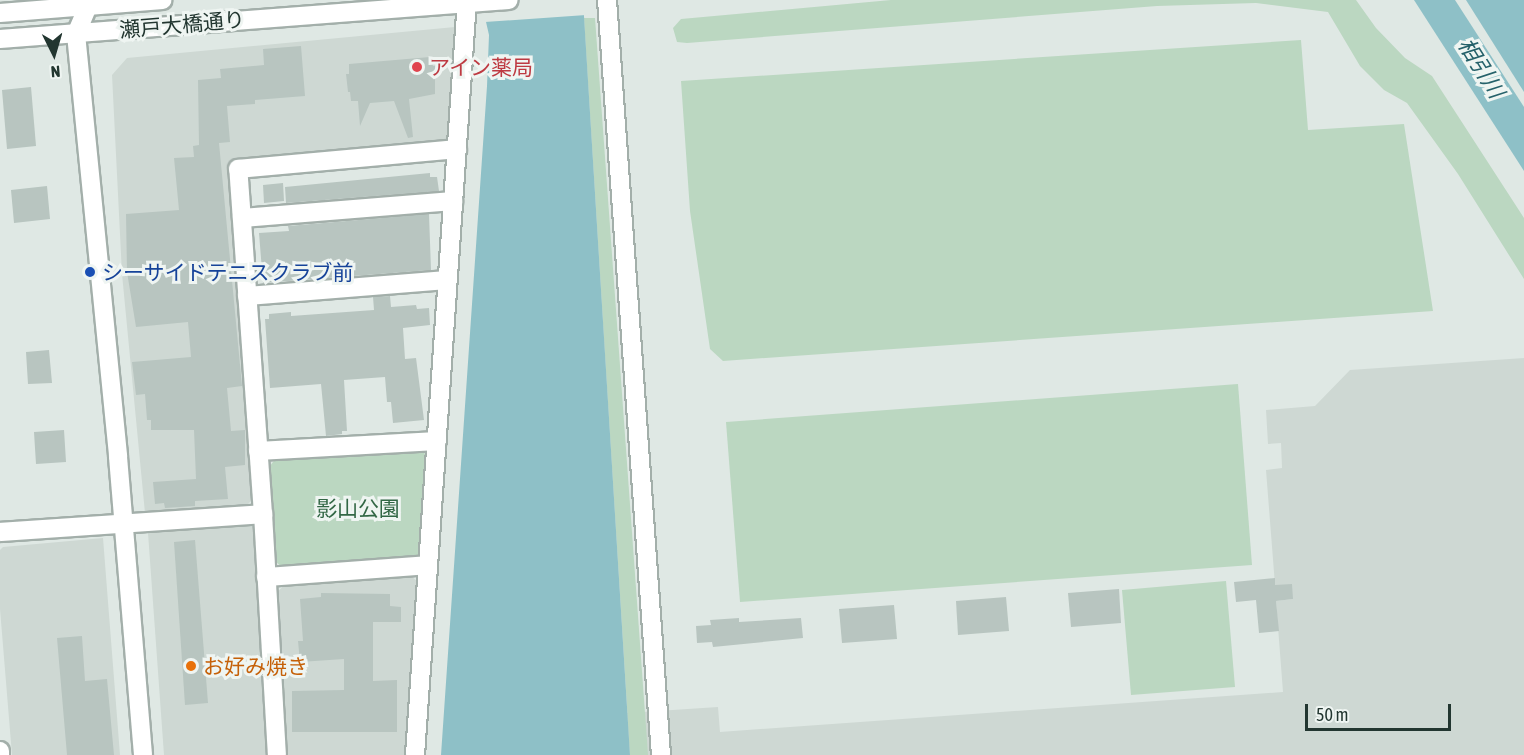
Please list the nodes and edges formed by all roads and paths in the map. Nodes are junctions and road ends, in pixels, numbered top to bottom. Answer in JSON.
{"nodes":[{"id":1,"x":162,"y":0,"type":"edge"},
{"id":2,"x":508,"y":0,"type":"edge"},
{"id":3,"x":607,"y":0,"type":"edge"},
{"id":4,"x":472,"y":2,"type":"edge"},
{"id":5,"x":88,"y":3,"type":"edge"},
{"id":6,"x":58,"y":4,"type":"edge"},
{"id":7,"x":0,"y":13,"type":"edge"},
{"id":8,"x":76,"y":34,"type":"junction"},
{"id":9,"x":0,"y":39,"type":"edge"},
{"id":10,"x":457,"y":149,"type":"junction"},
{"id":11,"x":453,"y":201,"type":"junction"},
{"id":12,"x":242,"y":218,"type":"junction"},
{"id":13,"x":447,"y":280,"type":"junction"},
{"id":14,"x":247,"y":296,"type":"junction"},
{"id":15,"x":437,"y":441,"type":"junction"},
{"id":16,"x":258,"y":451,"type":"junction"},
{"id":17,"x":262,"y":514,"type":"junction"},
{"id":18,"x":123,"y":522,"type":"junction"},
{"id":19,"x":0,"y":532,"type":"edge"},
{"id":20,"x":428,"y":565,"type":"junction"},
{"id":21,"x":266,"y":577,"type":"junction"},
{"id":22,"x":143,"y":755,"type":"edge"},
{"id":23,"x":277,"y":755,"type":"edge"},
{"id":24,"x":415,"y":755,"type":"edge"},
{"id":25,"x":661,"y":755,"type":"edge"}],
"edges":[{"from":1,"to":5,"type":"street","name":"瀬戸大橋通り"},
{"from":2,"to":4,"type":"street","name":"瀬戸大橋通り"},
{"from":3,"to":25,"type":"street"},
{"from":4,"to":8,"type":"street","name":"瀬戸大橋通り"},
{"from":4,"to":10,"type":"street"},
{"from":5,"to":6,"type":"street","name":"瀬戸大橋通り"},
{"from":5,"to":8,"type":"street"},
{"from":6,"to":7,"type":"street","name":"瀬戸大橋通り"},
{"from":6,"to":8,"type":"street"},
{"from":8,"to":9,"type":"street","name":"瀬戸大橋通り"},
{"from":8,"to":18,"type":"street"},
{"from":10,"to":11,"type":"street"},
{"from":10,"to":12,"type":"street"},
{"from":11,"to":12,"type":"street"},
{"from":11,"to":13,"type":"street"},
{"from":12,"to":14,"type":"street"},
{"from":13,"to":14,"type":"street"},
{"from":13,"to":15,"type":"street"},
{"from":14,"to":16,"type":"street"},
{"from":15,"to":16,"type":"street"},
{"from":15,"to":20,"type":"street"},
{"from":16,"to":17,"type":"street"},
{"from":17,"to":18,"type":"street"},
{"from":17,"to":21,"type":"street"},
{"from":18,"to":19,"type":"street"},
{"from":18,"to":22,"type":"street"},
{"from":20,"to":21,"type":"street"},
{"from":20,"to":24,"type":"street"},
{"from":21,"to":23,"type":"street"}]}
